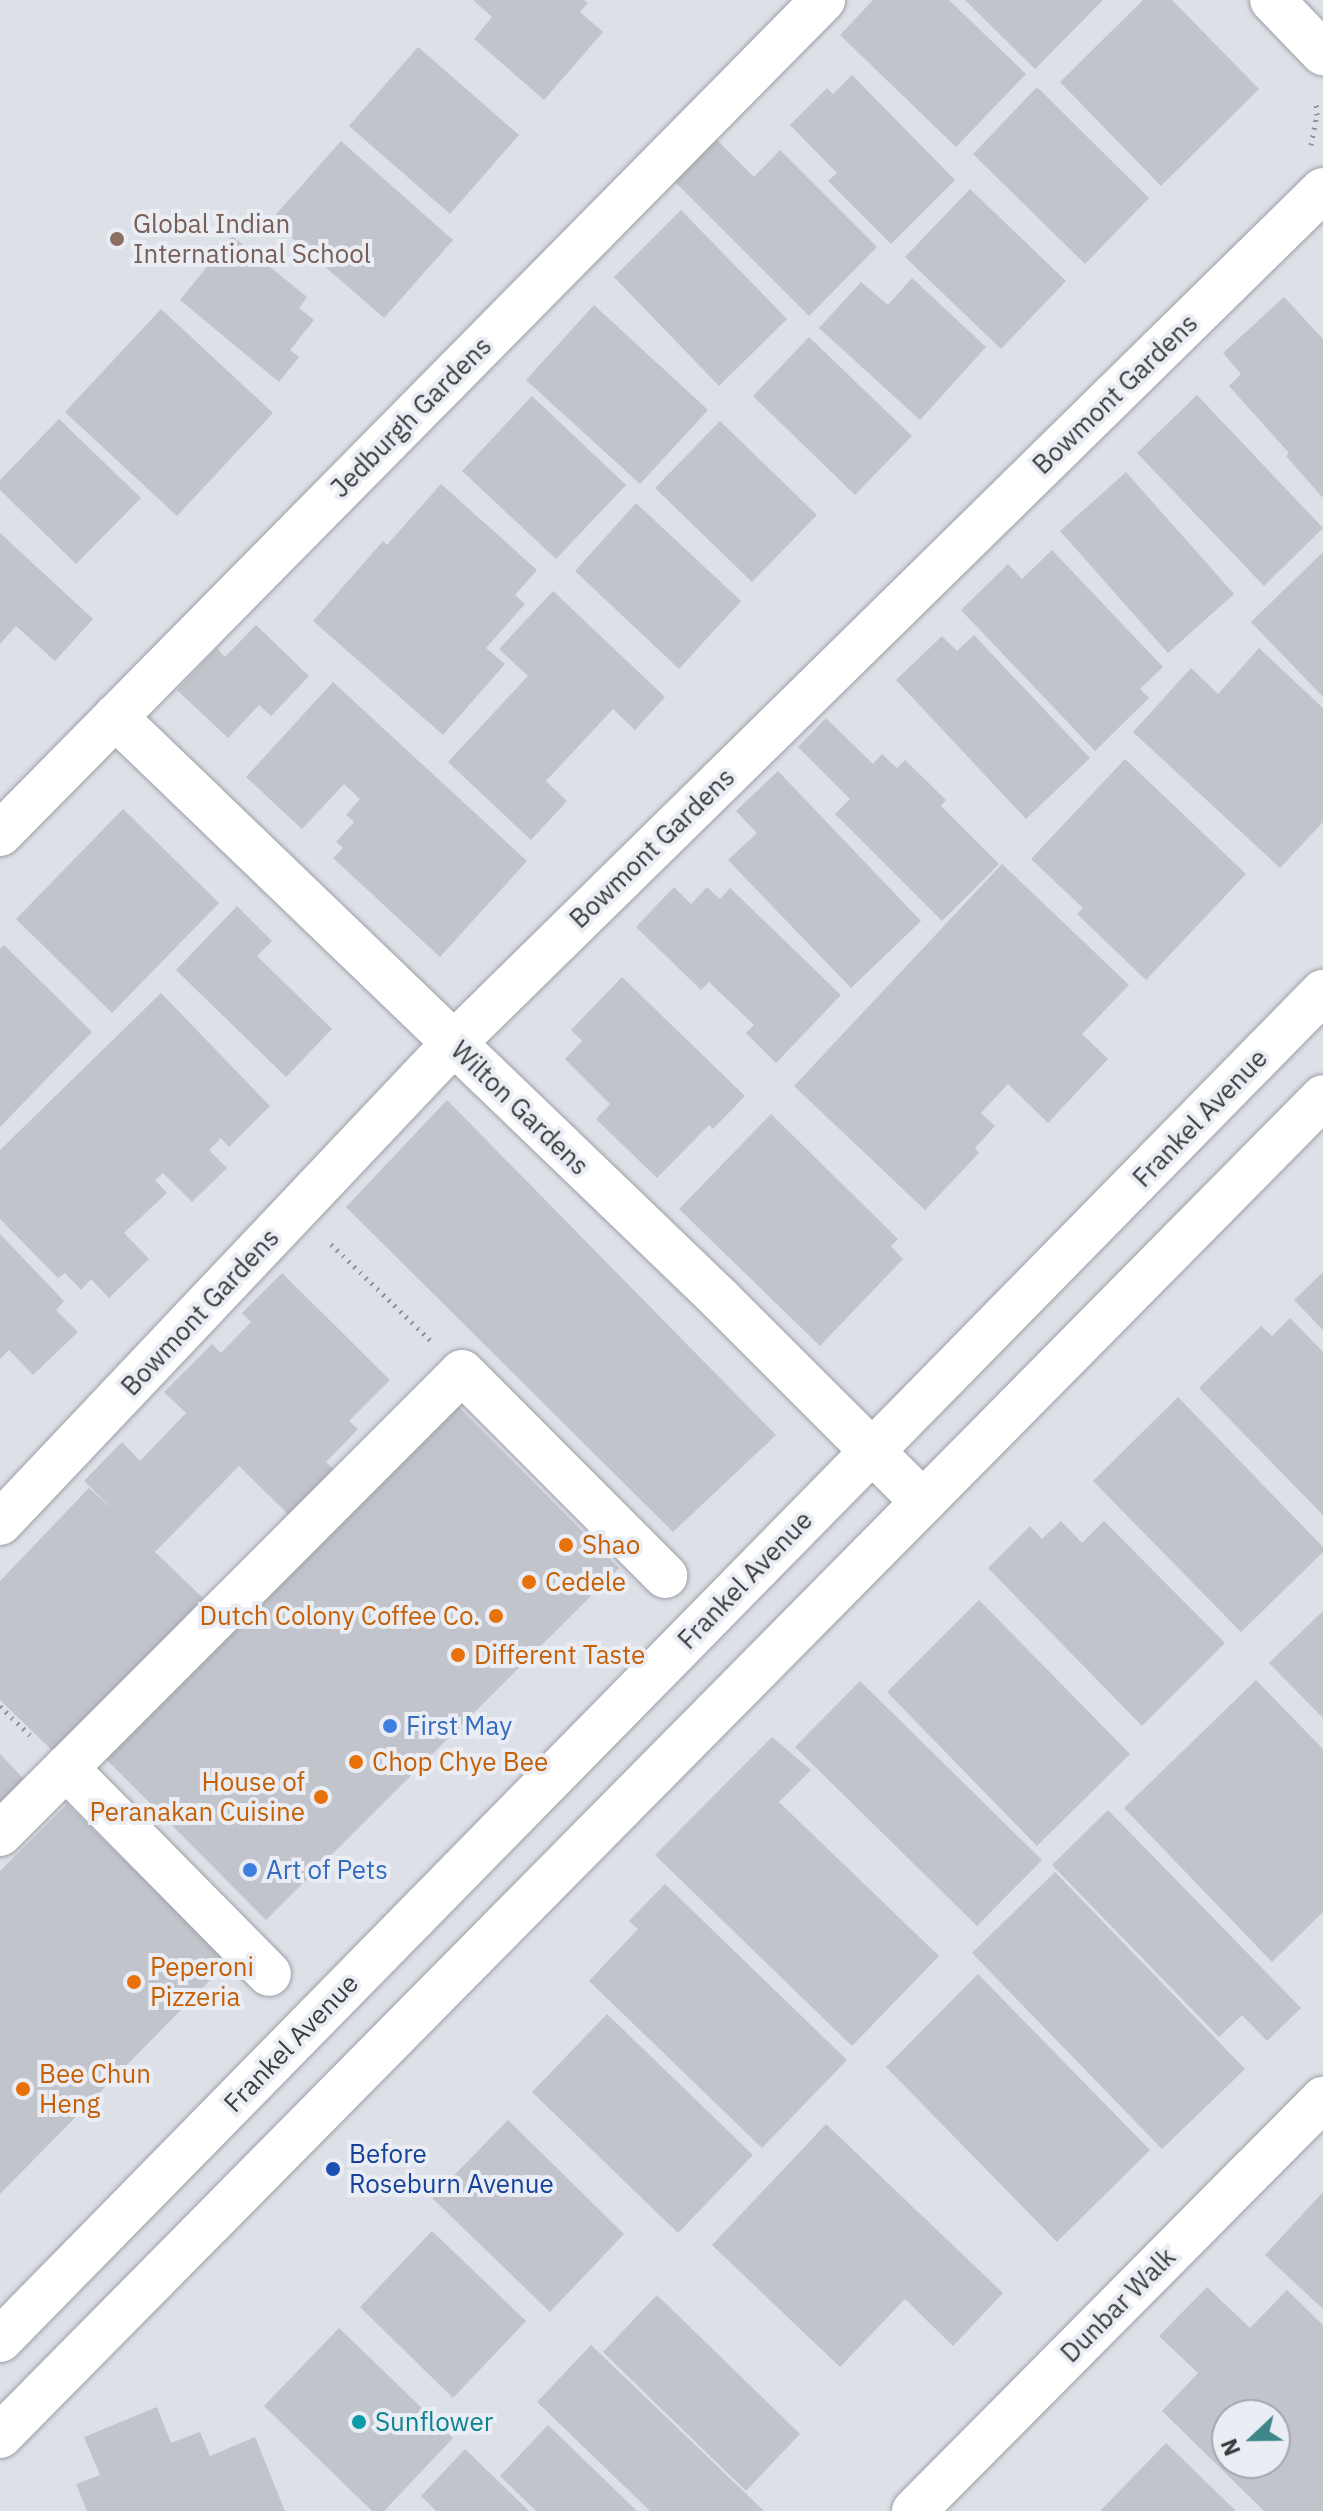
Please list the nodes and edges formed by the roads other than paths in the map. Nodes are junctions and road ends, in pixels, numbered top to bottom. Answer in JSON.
{"nodes":[{"id":1,"x":823,"y":0,"type":"edge"},
{"id":2,"x":1272,"y":0,"type":"edge"},
{"id":3,"x":1318,"y":69,"type":"edge"},
{"id":4,"x":1313,"y":172,"type":"edge"},
{"id":5,"x":115,"y":717,"type":"junction"},
{"id":6,"x":0,"y":834,"type":"edge"},
{"id":7,"x":1323,"y":992,"type":"edge"},
{"id":8,"x":453,"y":1044,"type":"junction"},
{"id":9,"x":1323,"y":1097,"type":"edge"},
{"id":10,"x":872,"y":1453,"type":"junction"},
{"id":11,"x":923,"y":1502,"type":"junction"},
{"id":12,"x":0,"y":1523,"type":"edge"},
{"id":13,"x":665,"y":1576,"type":"dead end"},
{"id":14,"x":66,"y":1768,"type":"junction"},
{"id":15,"x":0,"y":1834,"type":"edge"},
{"id":16,"x":269,"y":1974,"type":"dead end"},
{"id":17,"x":1323,"y":2099,"type":"edge"},
{"id":18,"x":0,"y":2340,"type":"edge"},
{"id":19,"x":0,"y":2436,"type":"edge"},
{"id":20,"x":914,"y":2511,"type":"edge"}],
"edges":[{"from":1,"to":5,"type":"street","name":"Jedburgh Gardens"},
{"from":2,"to":3,"type":"street"},
{"from":4,"to":8,"type":"street","name":"Bowmont Gardens"},
{"from":5,"to":6,"type":"street","name":"Jedburgh Gardens"},
{"from":5,"to":8,"type":"street","name":"Wilton Gardens"},
{"from":7,"to":10,"type":"street","name":"Frankel Avenue"},
{"from":8,"to":10,"type":"street","name":"Wilton Gardens"},
{"from":8,"to":12,"type":"street","name":"Bowmont Gardens"},
{"from":9,"to":11,"type":"street"},
{"from":10,"to":11,"type":"street","name":"Wilton Gardens"},
{"from":10,"to":18,"type":"street","name":"Frankel Avenue"},
{"from":11,"to":19,"type":"street"},
{"from":13,"to":14,"type":"street"},
{"from":14,"to":15,"type":"street"},
{"from":14,"to":16,"type":"street"},
{"from":17,"to":20,"type":"street","name":"Dunbar Walk"}]}
